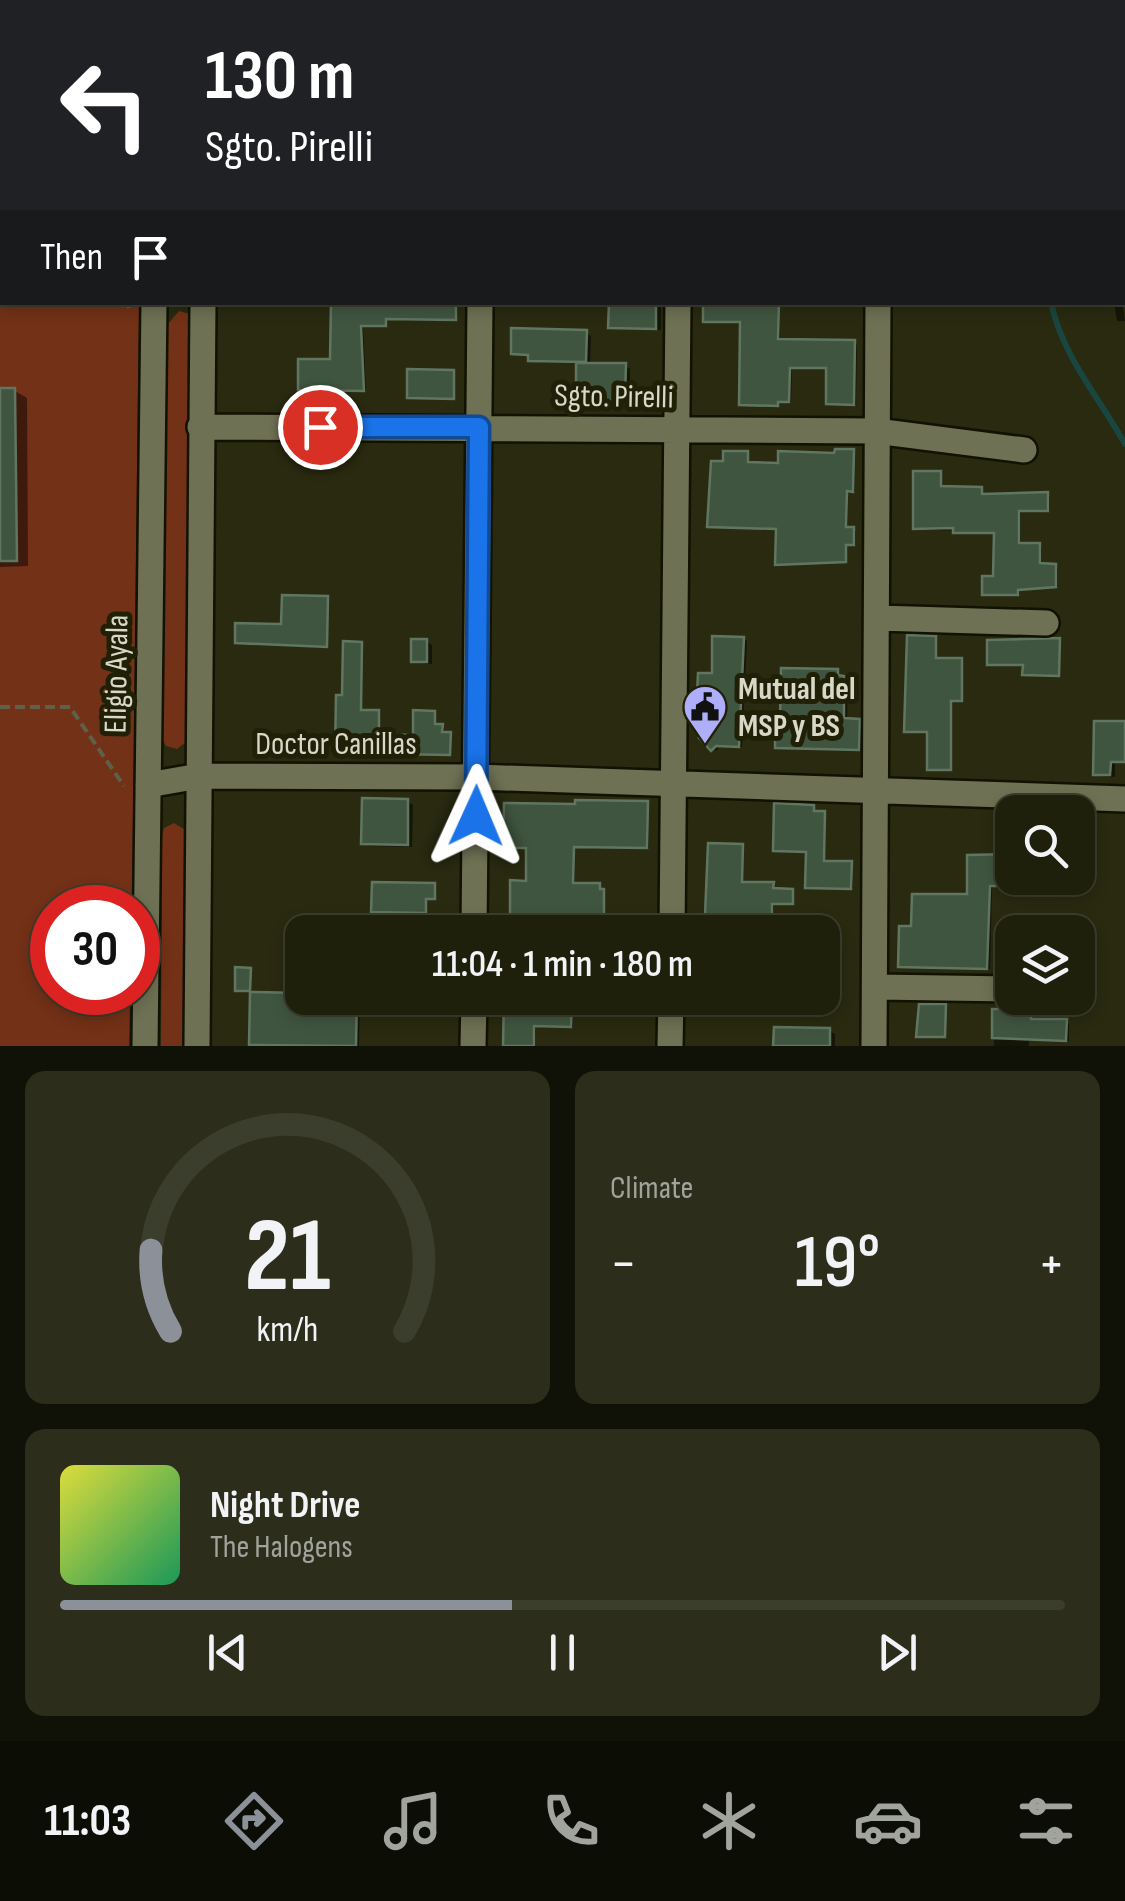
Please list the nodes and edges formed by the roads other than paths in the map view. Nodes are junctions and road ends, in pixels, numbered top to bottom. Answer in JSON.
{"nodes":[{"id":1,"x":142,"y":305,"type":"edge"},
{"id":2,"x":203,"y":305,"type":"edge"},
{"id":3,"x":480,"y":305,"type":"edge"},
{"id":4,"x":678,"y":305,"type":"edge"},
{"id":5,"x":878,"y":305,"type":"edge"},
{"id":6,"x":200,"y":427,"type":"junction"},
{"id":7,"x":479,"y":427,"type":"junction"},
{"id":8,"x":876,"y":431,"type":"junction"},
{"id":9,"x":677,"y":432,"type":"junction"},
{"id":10,"x":1024,"y":450,"type":"dead end"},
{"id":11,"x":878,"y":618,"type":"junction"},
{"id":12,"x":1046,"y":623,"type":"dead end"},
{"id":13,"x":199,"y":776,"type":"junction"},
{"id":14,"x":476,"y":777,"type":"junction"},
{"id":15,"x":674,"y":783,"type":"junction"},
{"id":16,"x":148,"y":785,"type":"junction"},
{"id":17,"x":878,"y":789,"type":"junction"},
{"id":18,"x":1125,"y":799,"type":"edge"},
{"id":19,"x":474,"y":915,"type":"edge"},
{"id":20,"x":672,"y":915,"type":"edge"},
{"id":21,"x":876,"y":987,"type":"junction"},
{"id":22,"x":995,"y":989,"type":"edge"},
{"id":23,"x":474,"y":1015,"type":"edge"},
{"id":24,"x":671,"y":1015,"type":"edge"},
{"id":25,"x":145,"y":1046,"type":"edge"},
{"id":26,"x":197,"y":1046,"type":"edge"},
{"id":27,"x":473,"y":1046,"type":"edge"},
{"id":28,"x":670,"y":1046,"type":"edge"},
{"id":29,"x":874,"y":1046,"type":"edge"}],
"edges":[{"from":1,"to":16,"type":"street","name":"Eligio Ayala"},
{"from":2,"to":6,"type":"street"},
{"from":3,"to":7,"type":"street"},
{"from":4,"to":9,"type":"street"},
{"from":5,"to":8,"type":"street"},
{"from":6,"to":7,"type":"street","name":"Sgto. Pirelli"},
{"from":6,"to":13,"type":"street"},
{"from":7,"to":9,"type":"street","name":"Sgto. Pirelli"},
{"from":7,"to":14,"type":"street"},
{"from":8,"to":9,"type":"street","name":"Sgto. Pirelli"},
{"from":8,"to":10,"type":"street","name":"Sgto. Pirelli"},
{"from":8,"to":11,"type":"street"},
{"from":9,"to":15,"type":"street"},
{"from":11,"to":12,"type":"street"},
{"from":11,"to":17,"type":"street"},
{"from":13,"to":14,"type":"street","name":"Doctor Canillas"},
{"from":13,"to":16,"type":"street","name":"Doctor Canillas"},
{"from":13,"to":26,"type":"street"},
{"from":14,"to":15,"type":"street","name":"Doctor Canillas"},
{"from":14,"to":19,"type":"street"},
{"from":15,"to":17,"type":"street","name":"Doctor Canillas"},
{"from":15,"to":20,"type":"street"},
{"from":16,"to":25,"type":"street","name":"Eligio Ayala"},
{"from":17,"to":18,"type":"street","name":"Doctor Canillas"},
{"from":17,"to":21,"type":"street"},
{"from":21,"to":22,"type":"street"},
{"from":21,"to":29,"type":"street"},
{"from":23,"to":27,"type":"street"},
{"from":24,"to":28,"type":"street"}]}
